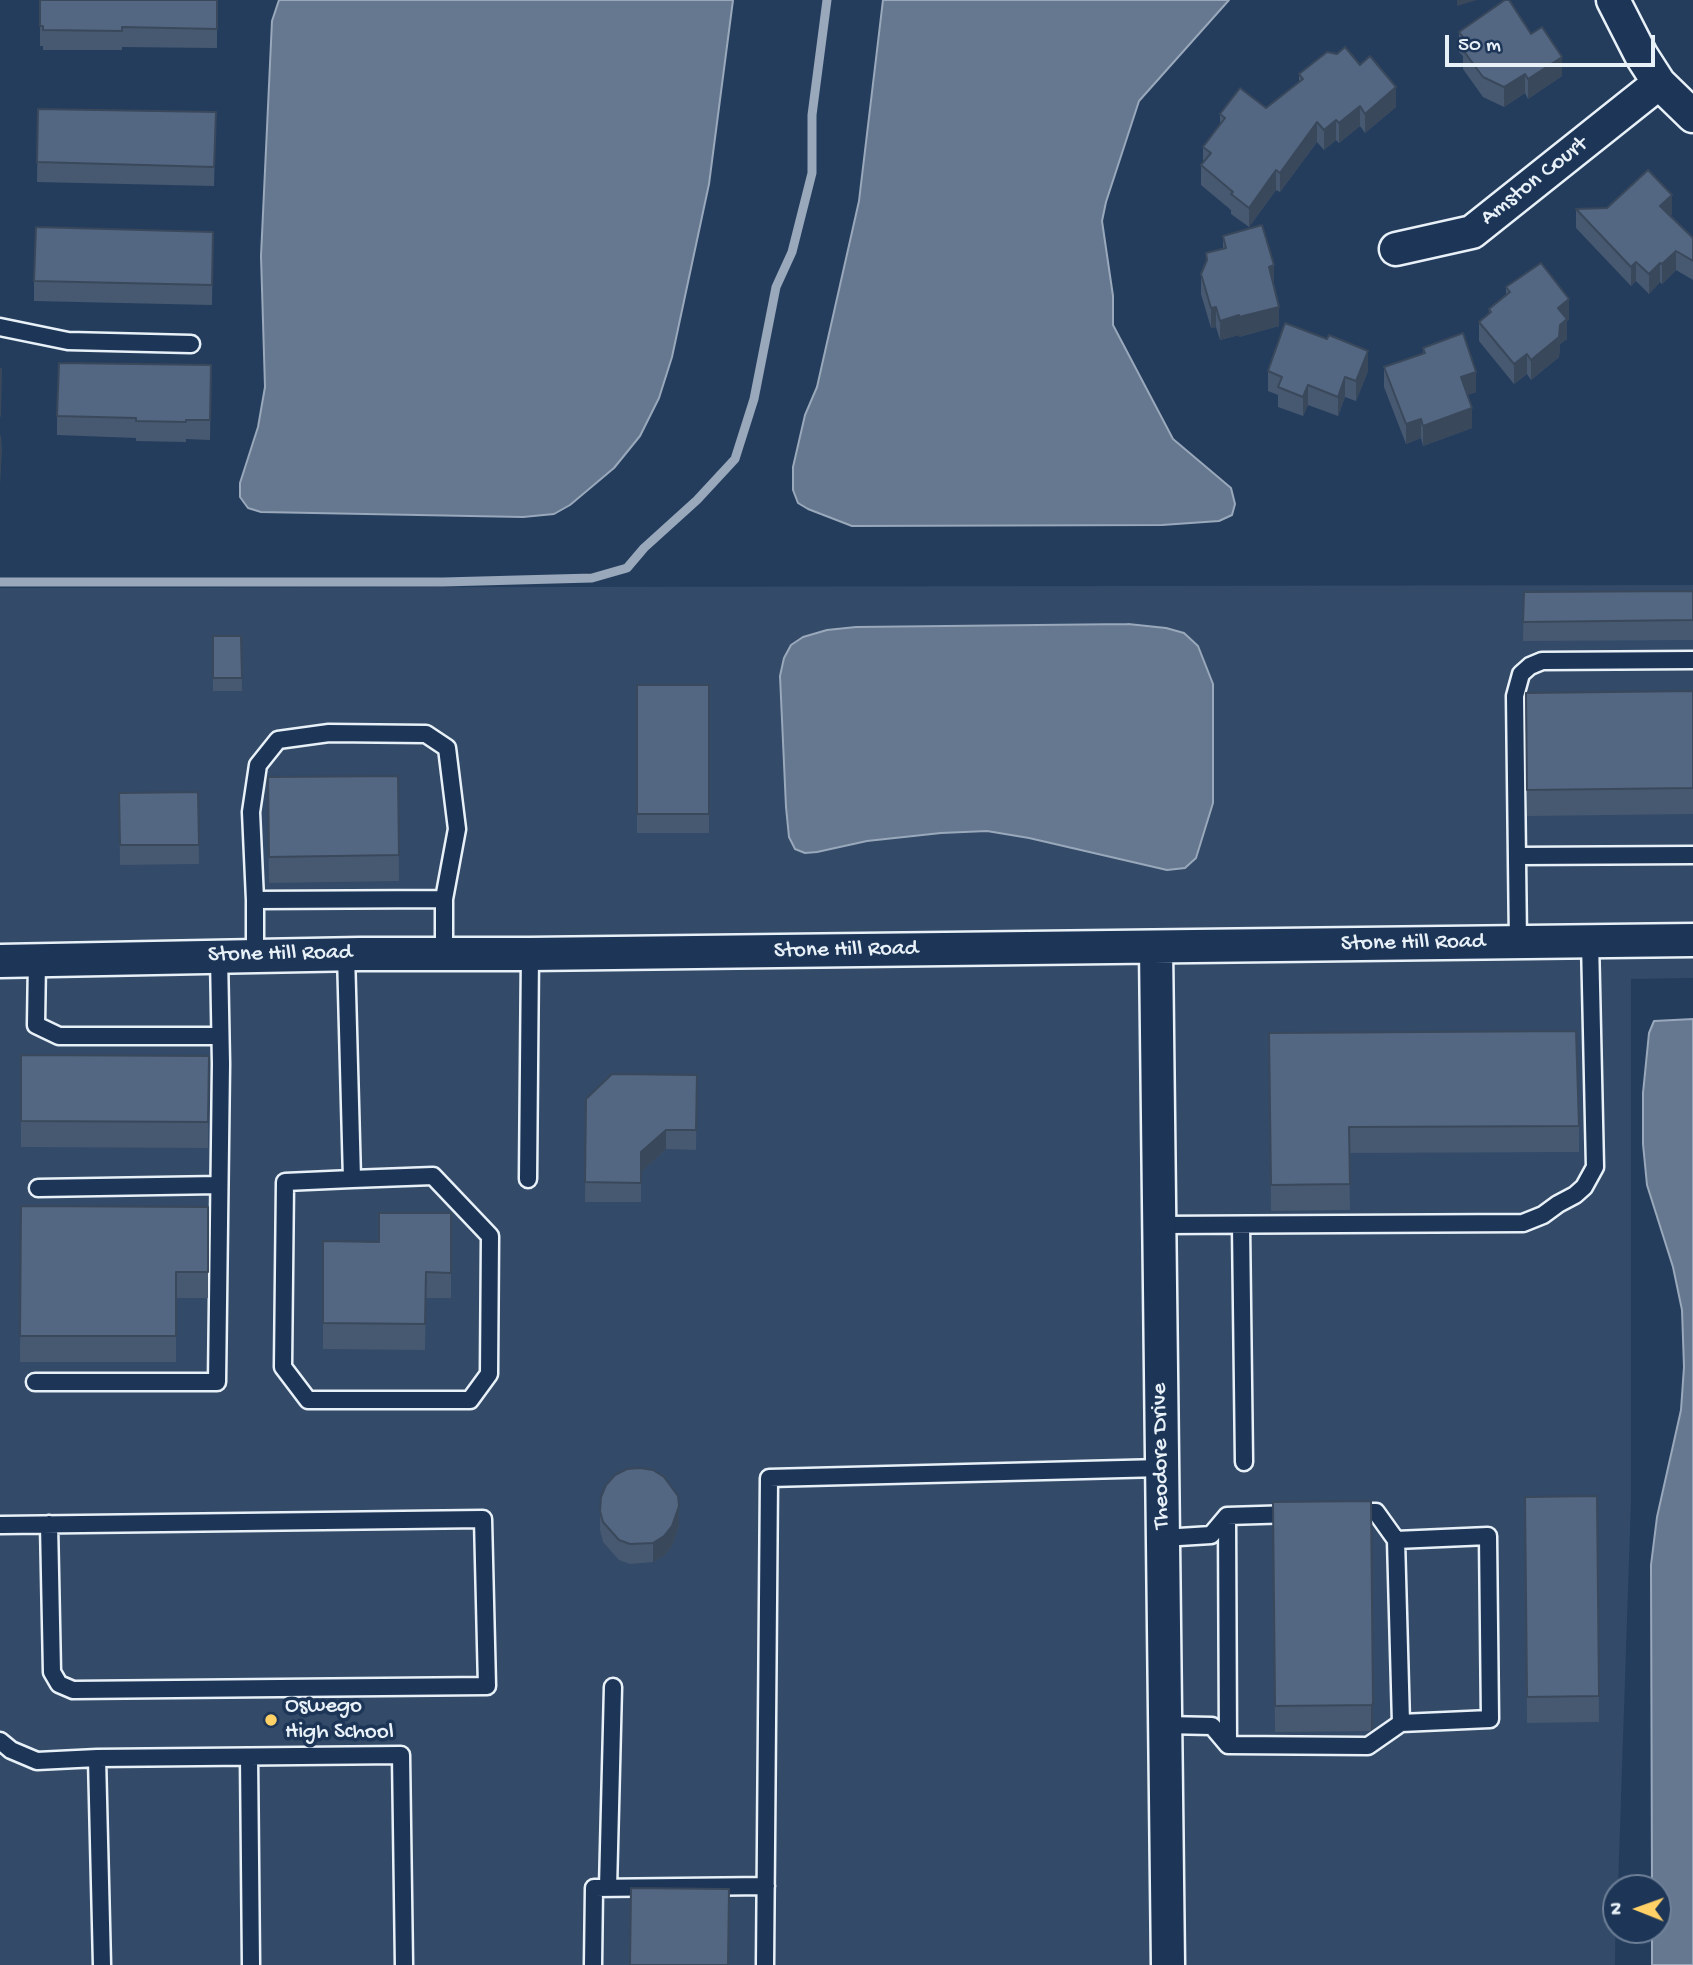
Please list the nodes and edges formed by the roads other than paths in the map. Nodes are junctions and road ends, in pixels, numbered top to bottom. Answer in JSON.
{"nodes":[{"id":1,"x":1612,"y":0,"type":"edge"},
{"id":2,"x":1659,"y":83,"type":"junction"},
{"id":3,"x":1693,"y":116,"type":"edge"},
{"id":4,"x":1396,"y":249,"type":"dead end"},
{"id":5,"x":0,"y":327,"type":"edge"},
{"id":6,"x":191,"y":344,"type":"dead end"},
{"id":7,"x":1693,"y":660,"type":"edge"},
{"id":8,"x":1693,"y":855,"type":"edge"},
{"id":9,"x":1518,"y":856,"type":"junction"},
{"id":10,"x":255,"y":900,"type":"junction"},
{"id":11,"x":444,"y":900,"type":"junction"},
{"id":12,"x":1693,"y":940,"type":"edge"},
{"id":13,"x":1590,"y":941,"type":"junction"},
{"id":14,"x":1518,"y":942,"type":"junction"},
{"id":15,"x":1156,"y":947,"type":"junction"},
{"id":16,"x":346,"y":954,"type":"junction"},
{"id":17,"x":530,"y":954,"type":"junction"},
{"id":18,"x":444,"y":955,"type":"junction"},
{"id":19,"x":219,"y":956,"type":"junction"},
{"id":20,"x":255,"y":956,"type":"junction"},
{"id":21,"x":37,"y":960,"type":"junction"},
{"id":22,"x":0,"y":961,"type":"edge"},
{"id":23,"x":220,"y":1035,"type":"junction"},
{"id":24,"x":352,"y":1179,"type":"junction"},
{"id":25,"x":528,"y":1179,"type":"dead end"},
{"id":26,"x":219,"y":1185,"type":"junction"},
{"id":27,"x":38,"y":1188,"type":"dead end"},
{"id":28,"x":1160,"y":1226,"type":"junction"},
{"id":29,"x":1241,"y":1226,"type":"junction"},
{"id":30,"x":35,"y":1381,"type":"dead end"},
{"id":31,"x":1244,"y":1462,"type":"dead end"},
{"id":32,"x":1162,"y":1468,"type":"junction"},
{"id":33,"x":1335,"y":1513,"type":"edge"},
{"id":34,"x":1308,"y":1514,"type":"edge"},
{"id":35,"x":1227,"y":1516,"type":"junction"},
{"id":36,"x":49,"y":1524,"type":"junction"},
{"id":37,"x":0,"y":1525,"type":"edge"},
{"id":38,"x":1163,"y":1538,"type":"junction"},
{"id":39,"x":1396,"y":1540,"type":"junction"},
{"id":40,"x":613,"y":1687,"type":"dead end"},
{"id":41,"x":1401,"y":1723,"type":"junction"},
{"id":42,"x":1165,"y":1725,"type":"junction"},
{"id":43,"x":0,"y":1741,"type":"edge"},
{"id":44,"x":1228,"y":1745,"type":"junction"},
{"id":45,"x":249,"y":1757,"type":"junction"},
{"id":46,"x":97,"y":1758,"type":"junction"},
{"id":47,"x":766,"y":1885,"type":"junction"},
{"id":48,"x":608,"y":1888,"type":"junction"},
{"id":49,"x":102,"y":1965,"type":"edge"},
{"id":50,"x":251,"y":1965,"type":"edge"},
{"id":51,"x":404,"y":1965,"type":"edge"},
{"id":52,"x":593,"y":1965,"type":"edge"},
{"id":53,"x":765,"y":1965,"type":"edge"},
{"id":54,"x":1168,"y":1965,"type":"edge"}],
"edges":[{"from":1,"to":2,"type":"street"},
{"from":2,"to":3,"type":"street"},
{"from":2,"to":4,"type":"street","name":"Amston Court"},
{"from":5,"to":6,"type":"lane"},
{"from":7,"to":9,"type":"lane"},
{"from":8,"to":9,"type":"lane"},
{"from":9,"to":14,"type":"lane"},
{"from":10,"to":11,"type":"lane"},
{"from":10,"to":11,"type":"lane"},
{"from":10,"to":20,"type":"lane"},
{"from":11,"to":18,"type":"lane"},
{"from":12,"to":13,"type":"street","name":"Stone Hill Road"},
{"from":13,"to":14,"type":"street","name":"Stone Hill Road"},
{"from":13,"to":29,"type":"lane"},
{"from":14,"to":15,"type":"street","name":"Stone Hill Road"},
{"from":15,"to":17,"type":"street","name":"Stone Hill Road"},
{"from":15,"to":28,"type":"street","name":"Theodore Drive"},
{"from":16,"to":18,"type":"street","name":"Stone Hill Road"},
{"from":16,"to":20,"type":"street","name":"Stone Hill Road"},
{"from":16,"to":24,"type":"lane"},
{"from":17,"to":18,"type":"street","name":"Stone Hill Road"},
{"from":17,"to":25,"type":"lane"},
{"from":19,"to":20,"type":"street","name":"Stone Hill Road"},
{"from":19,"to":21,"type":"street","name":"Stone Hill Road"},
{"from":19,"to":23,"type":"lane"},
{"from":21,"to":22,"type":"street","name":"Stone Hill Road"},
{"from":21,"to":23,"type":"lane"},
{"from":23,"to":26,"type":"lane"},
{"from":24,"to":24,"type":"lane"},
{"from":26,"to":27,"type":"lane"},
{"from":26,"to":30,"type":"lane"},
{"from":28,"to":29,"type":"lane"},
{"from":28,"to":32,"type":"street","name":"Theodore Drive"},
{"from":29,"to":31,"type":"lane"},
{"from":32,"to":38,"type":"street","name":"Theodore Drive"},
{"from":32,"to":47,"type":"lane"},
{"from":33,"to":39,"type":"lane"},
{"from":34,"to":35,"type":"lane"},
{"from":35,"to":38,"type":"lane"},
{"from":35,"to":44,"type":"lane"},
{"from":36,"to":36,"type":"lane"},
{"from":36,"to":37,"type":"lane"},
{"from":38,"to":42,"type":"street","name":"Theodore Drive"},
{"from":39,"to":41,"type":"lane"},
{"from":39,"to":41,"type":"lane"},
{"from":40,"to":48,"type":"lane"},
{"from":41,"to":44,"type":"lane"},
{"from":42,"to":44,"type":"lane"},
{"from":42,"to":54,"type":"street","name":"Theodore Drive"},
{"from":43,"to":46,"type":"lane"},
{"from":45,"to":46,"type":"lane"},
{"from":45,"to":50,"type":"lane"},
{"from":45,"to":51,"type":"lane"},
{"from":46,"to":49,"type":"lane"},
{"from":47,"to":48,"type":"lane"},
{"from":47,"to":53,"type":"lane"},
{"from":48,"to":52,"type":"lane"}]}
